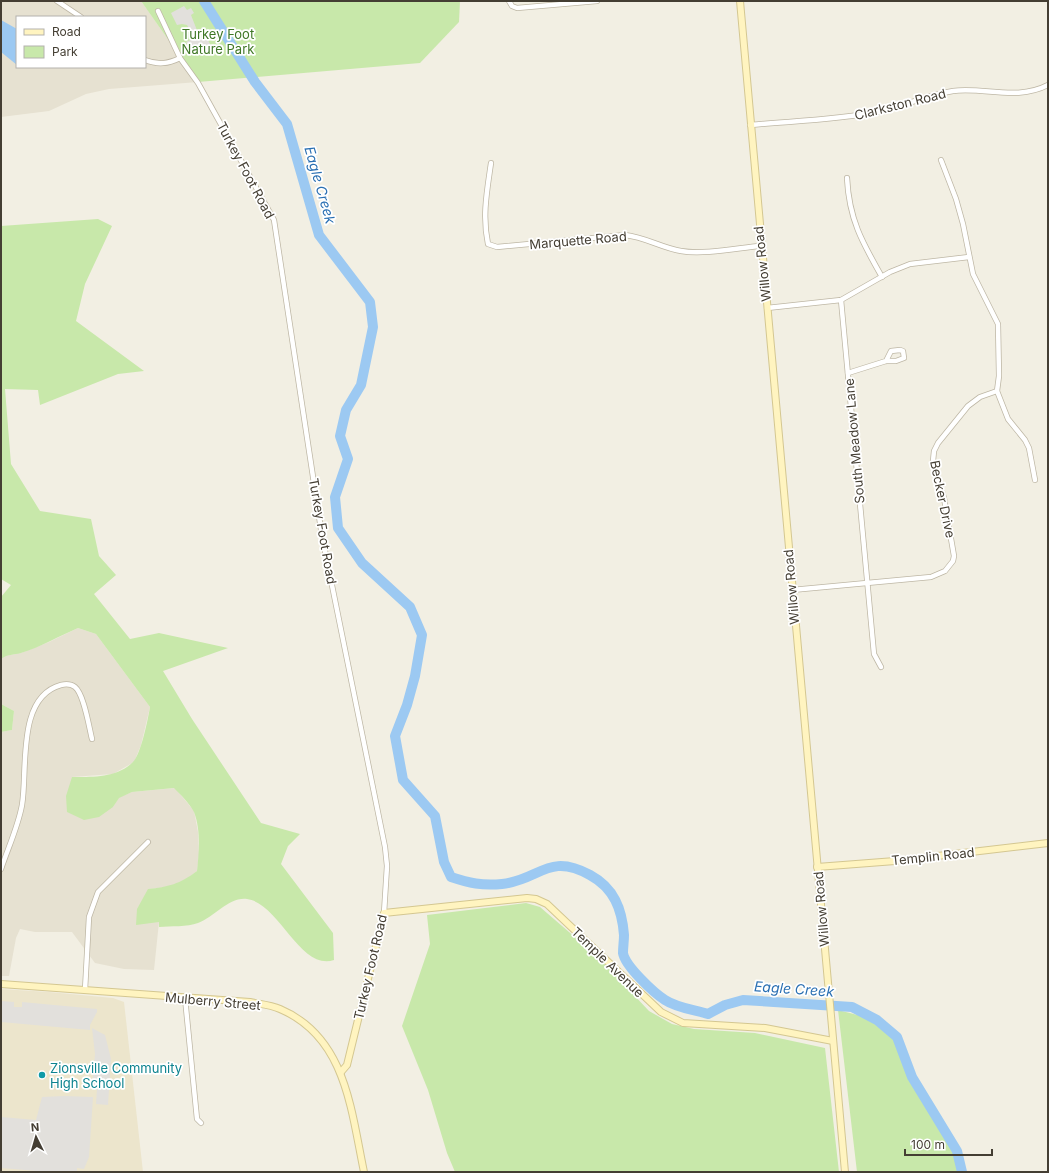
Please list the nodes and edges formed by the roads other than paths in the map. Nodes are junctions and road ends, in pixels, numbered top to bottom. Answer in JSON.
{"nodes":[{"id":1,"x":57,"y":1,"type":"edge"},
{"id":2,"x":597,"y":1,"type":"edge"},
{"id":3,"x":740,"y":1,"type":"edge"},
{"id":4,"x":587,"y":2,"type":"edge"},
{"id":5,"x":511,"y":3,"type":"edge"},
{"id":6,"x":158,"y":11,"type":"dead end"},
{"id":7,"x":80,"y":16,"type":"edge"},
{"id":8,"x":180,"y":58,"type":"junction"},
{"id":9,"x":146,"y":60,"type":"edge"},
{"id":10,"x":1048,"y":85,"type":"edge"},
{"id":11,"x":750,"y":125,"type":"junction"},
{"id":12,"x":941,"y":160,"type":"dead end"},
{"id":13,"x":491,"y":163,"type":"dead end"},
{"id":14,"x":847,"y":178,"type":"dead end"},
{"id":15,"x":760,"y":246,"type":"junction"},
{"id":16,"x":969,"y":256,"type":"junction"},
{"id":17,"x":882,"y":277,"type":"junction"},
{"id":18,"x":841,"y":300,"type":"junction"},
{"id":19,"x":767,"y":308,"type":"junction"},
{"id":20,"x":886,"y":361,"type":"dead end"},
{"id":21,"x":848,"y":373,"type":"junction"},
{"id":22,"x":995,"y":392,"type":"junction"},
{"id":23,"x":1035,"y":480,"type":"dead end"},
{"id":24,"x":867,"y":583,"type":"junction"},
{"id":25,"x":792,"y":590,"type":"junction"},
{"id":26,"x":881,"y":667,"type":"dead end"},
{"id":27,"x":92,"y":739,"type":"dead end"},
{"id":28,"x":148,"y":842,"type":"dead end"},
{"id":29,"x":1048,"y":843,"type":"edge"},
{"id":30,"x":818,"y":867,"type":"junction"},
{"id":31,"x":1,"y":869,"type":"edge"},
{"id":32,"x":384,"y":913,"type":"junction"},
{"id":33,"x":1,"y":984,"type":"edge"},
{"id":34,"x":84,"y":990,"type":"junction"},
{"id":35,"x":185,"y":998,"type":"junction"},
{"id":36,"x":833,"y":1041,"type":"junction"},
{"id":37,"x":341,"y":1072,"type":"junction"},
{"id":38,"x":201,"y":1123,"type":"dead end"},
{"id":39,"x":364,"y":1172,"type":"edge"},
{"id":40,"x":845,"y":1172,"type":"edge"}],
"edges":[{"from":1,"to":7,"type":"street"},
{"from":2,"to":4,"type":"street"},
{"from":3,"to":11,"type":"street","name":"Willow Road"},
{"from":4,"to":5,"type":"street"},
{"from":6,"to":8,"type":"street","name":"Turkey Foot Road"},
{"from":8,"to":9,"type":"street"},
{"from":8,"to":32,"type":"street","name":"Turkey Foot Road"},
{"from":10,"to":11,"type":"street","name":"Clarkston Road"},
{"from":11,"to":15,"type":"street","name":"Willow Road"},
{"from":12,"to":16,"type":"street"},
{"from":13,"to":15,"type":"street","name":"Marquette Road"},
{"from":14,"to":17,"type":"street"},
{"from":15,"to":19,"type":"street","name":"Willow Road"},
{"from":16,"to":17,"type":"street"},
{"from":16,"to":22,"type":"street"},
{"from":17,"to":18,"type":"street"},
{"from":18,"to":19,"type":"street"},
{"from":18,"to":21,"type":"street","name":"South Meadow Lane"},
{"from":19,"to":25,"type":"street","name":"Willow Road"},
{"from":20,"to":21,"type":"street"},
{"from":21,"to":24,"type":"street","name":"South Meadow Lane"},
{"from":22,"to":23,"type":"street"},
{"from":22,"to":24,"type":"street","name":"Becker Drive"},
{"from":24,"to":25,"type":"street","name":"Becker Drive"},
{"from":24,"to":26,"type":"street","name":"South Meadow Lane"},
{"from":25,"to":30,"type":"street","name":"Willow Road"},
{"from":27,"to":31,"type":"street"},
{"from":28,"to":34,"type":"street"},
{"from":29,"to":30,"type":"street","name":"Templin Road"},
{"from":30,"to":36,"type":"street","name":"Willow Road"},
{"from":32,"to":36,"type":"street","name":"Temple Avenue"},
{"from":32,"to":37,"type":"street","name":"Turkey Foot Road"},
{"from":33,"to":34,"type":"street","name":"Mulberry Street"},
{"from":34,"to":35,"type":"street","name":"Mulberry Street"},
{"from":35,"to":37,"type":"street","name":"Mulberry Street"},
{"from":35,"to":38,"type":"street"},
{"from":36,"to":40,"type":"street","name":"Willow Road"},
{"from":37,"to":39,"type":"street","name":"Mulberry Street"}]}
